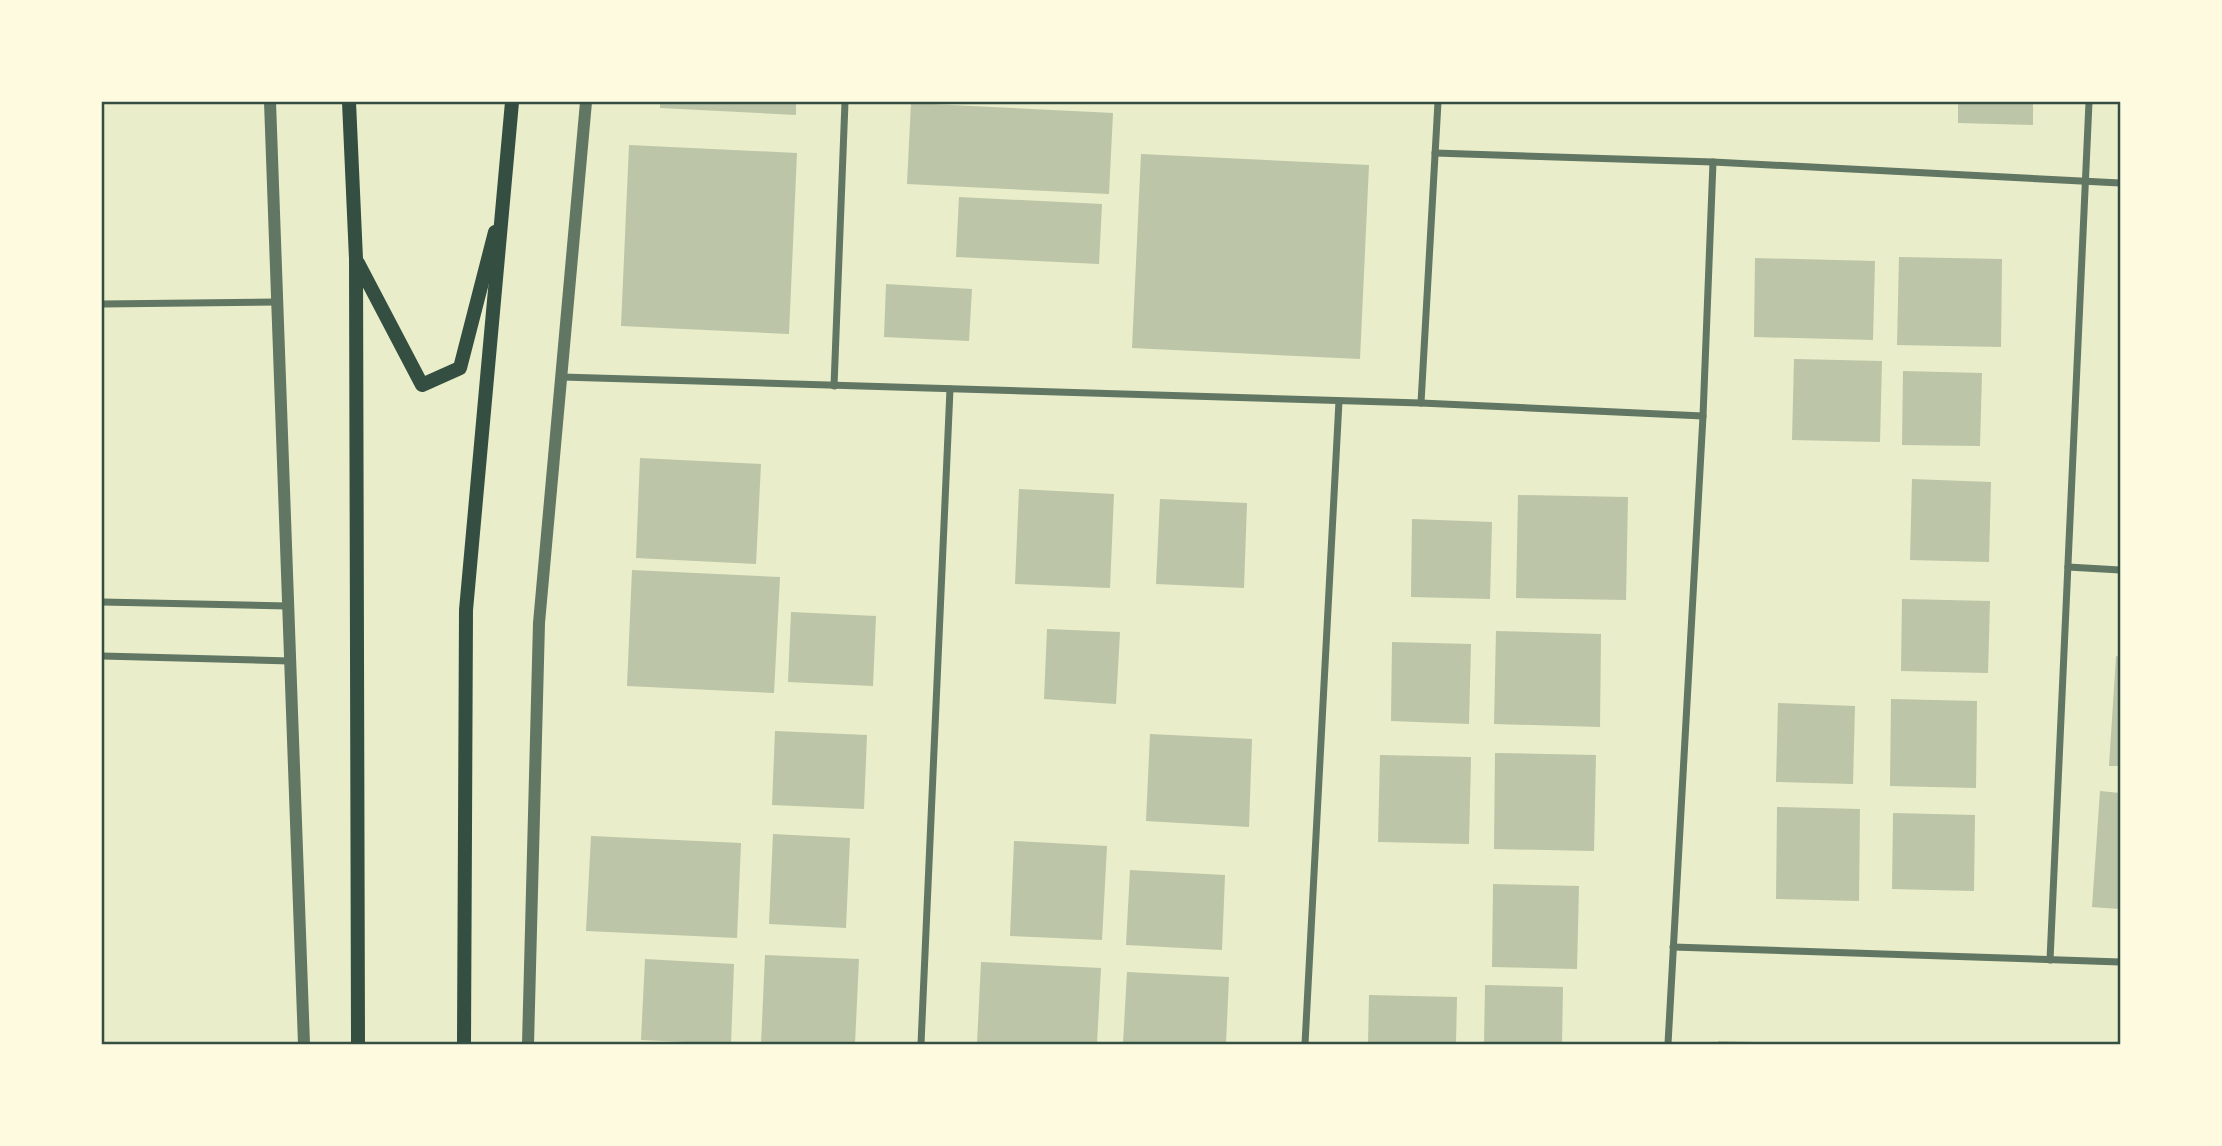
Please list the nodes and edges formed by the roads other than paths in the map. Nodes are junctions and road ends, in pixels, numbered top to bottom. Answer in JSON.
{"nodes":[{"id":1,"x":271,"y":102,"type":"edge"},
{"id":2,"x":349,"y":102,"type":"edge"},
{"id":3,"x":513,"y":102,"type":"edge"},
{"id":4,"x":586,"y":102,"type":"edge"},
{"id":5,"x":845,"y":102,"type":"edge"},
{"id":6,"x":1438,"y":102,"type":"edge"},
{"id":7,"x":2088,"y":102,"type":"edge"},
{"id":8,"x":1435,"y":153,"type":"junction"},
{"id":9,"x":1713,"y":162,"type":"junction"},
{"id":10,"x":2085,"y":181,"type":"junction"},
{"id":11,"x":2120,"y":183,"type":"edge"},
{"id":12,"x":506,"y":188,"type":"junction"},
{"id":13,"x":356,"y":259,"type":"junction"},
{"id":14,"x":278,"y":302,"type":"junction"},
{"id":15,"x":102,"y":304,"type":"edge"},
{"id":16,"x":562,"y":377,"type":"junction"},
{"id":17,"x":834,"y":386,"type":"junction"},
{"id":18,"x":950,"y":389,"type":"junction"},
{"id":19,"x":1339,"y":401,"type":"junction"},
{"id":20,"x":1421,"y":403,"type":"junction"},
{"id":21,"x":1703,"y":416,"type":"junction"},
{"id":22,"x":2068,"y":567,"type":"junction"},
{"id":23,"x":2120,"y":570,"type":"edge"},
{"id":24,"x":102,"y":602,"type":"edge"},
{"id":25,"x":288,"y":606,"type":"junction"},
{"id":26,"x":102,"y":656,"type":"edge"},
{"id":27,"x":290,"y":661,"type":"junction"},
{"id":28,"x":1673,"y":947,"type":"junction"},
{"id":29,"x":2050,"y":960,"type":"junction"},
{"id":30,"x":2120,"y":962,"type":"edge"},
{"id":31,"x":304,"y":1045,"type":"edge"},
{"id":32,"x":358,"y":1045,"type":"edge"},
{"id":33,"x":464,"y":1045,"type":"edge"},
{"id":34,"x":528,"y":1045,"type":"edge"},
{"id":35,"x":921,"y":1045,"type":"edge"},
{"id":36,"x":1305,"y":1045,"type":"edge"},
{"id":37,"x":1668,"y":1045,"type":"edge"}],
"edges":[{"from":1,"to":14,"type":"street"},
{"from":2,"to":13,"type":"main road"},
{"from":3,"to":12,"type":"main road"},
{"from":4,"to":16,"type":"street"},
{"from":5,"to":17,"type":"street"},
{"from":6,"to":8,"type":"street"},
{"from":7,"to":10,"type":"street"},
{"from":8,"to":9,"type":"street"},
{"from":8,"to":20,"type":"street"},
{"from":9,"to":10,"type":"street"},
{"from":9,"to":21,"type":"street"},
{"from":10,"to":11,"type":"street"},
{"from":10,"to":22,"type":"street"},
{"from":12,"to":13,"type":"main road"},
{"from":12,"to":33,"type":"main road"},
{"from":13,"to":32,"type":"main road"},
{"from":14,"to":15,"type":"street"},
{"from":14,"to":25,"type":"street"},
{"from":16,"to":17,"type":"street"},
{"from":16,"to":34,"type":"street"},
{"from":17,"to":18,"type":"street"},
{"from":18,"to":19,"type":"street"},
{"from":18,"to":35,"type":"street"},
{"from":19,"to":20,"type":"street"},
{"from":19,"to":36,"type":"street"},
{"from":20,"to":21,"type":"street"},
{"from":21,"to":28,"type":"street"},
{"from":22,"to":23,"type":"street"},
{"from":22,"to":29,"type":"street"},
{"from":24,"to":25,"type":"street"},
{"from":25,"to":27,"type":"street"},
{"from":26,"to":27,"type":"street"},
{"from":27,"to":31,"type":"street"},
{"from":28,"to":29,"type":"street"},
{"from":28,"to":37,"type":"street"},
{"from":29,"to":30,"type":"street"}]}
